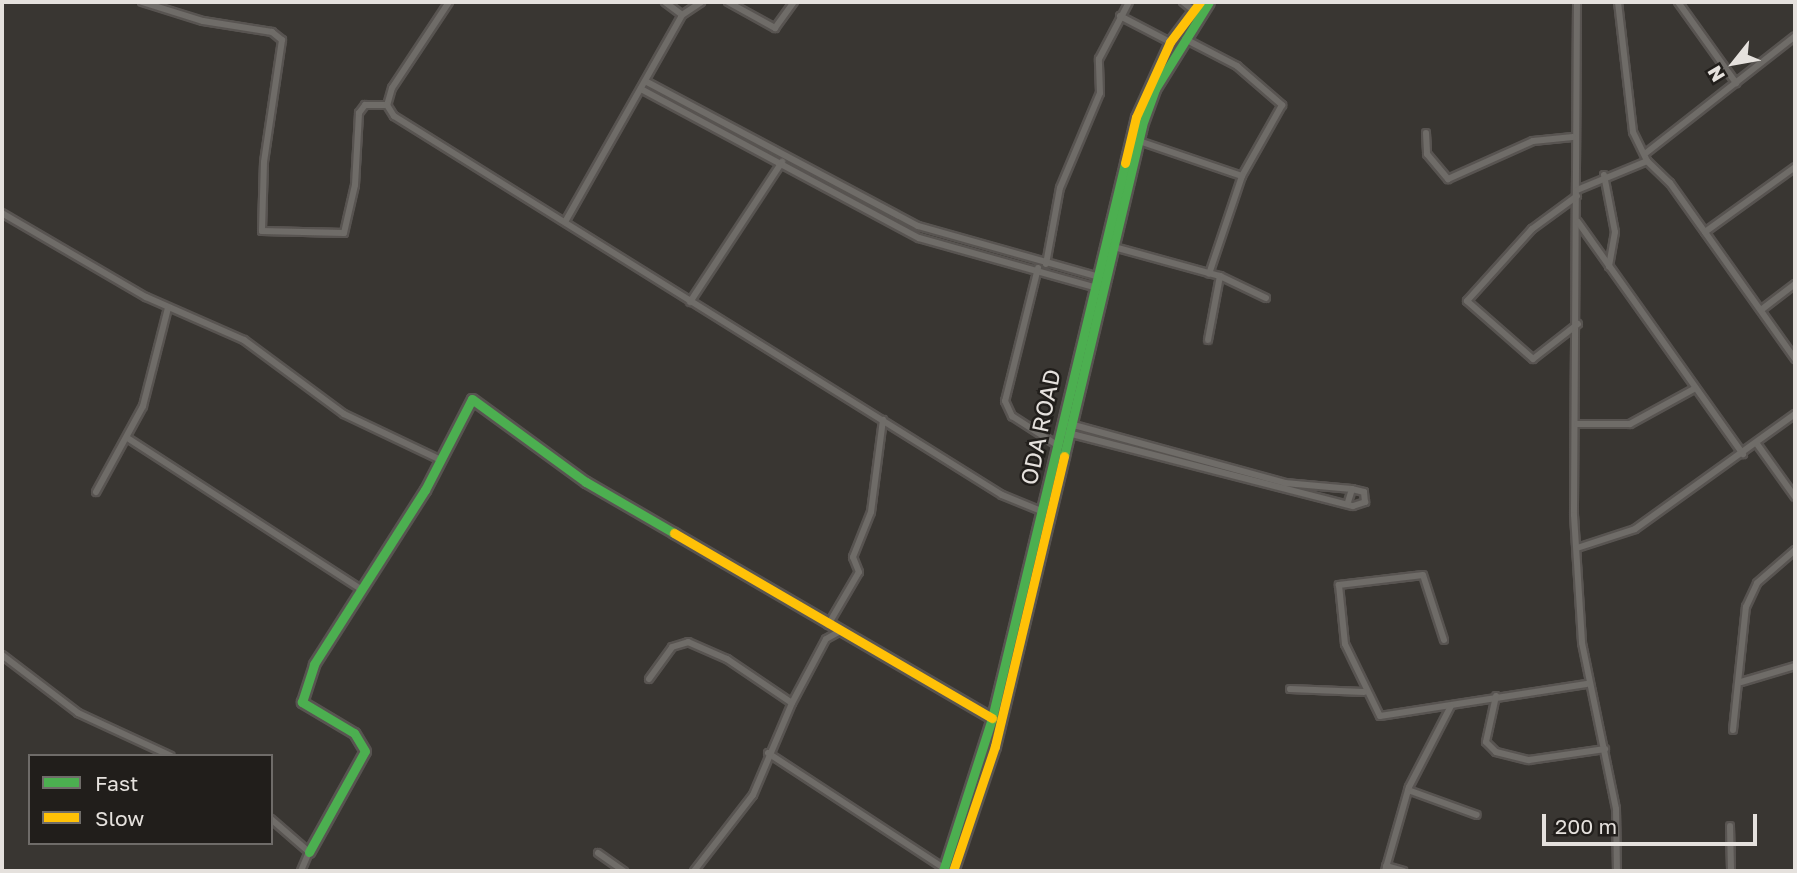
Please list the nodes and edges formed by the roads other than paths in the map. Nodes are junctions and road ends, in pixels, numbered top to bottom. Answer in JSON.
{"nodes":[{"id":1,"x":142,"y":2,"type":"edge"},
{"id":2,"x":449,"y":2,"type":"edge"},
{"id":3,"x":665,"y":2,"type":"edge"},
{"id":4,"x":701,"y":2,"type":"edge"},
{"id":5,"x":728,"y":2,"type":"edge"},
{"id":6,"x":794,"y":2,"type":"edge"},
{"id":7,"x":1129,"y":2,"type":"edge"},
{"id":8,"x":1183,"y":2,"type":"edge"},
{"id":9,"x":1200,"y":2,"type":"edge"},
{"id":10,"x":1209,"y":2,"type":"edge"},
{"id":11,"x":1577,"y":2,"type":"edge"},
{"id":12,"x":1618,"y":2,"type":"edge"},
{"id":13,"x":1678,"y":2,"type":"edge"},
{"id":14,"x":1193,"y":10,"type":"junction"},
{"id":15,"x":682,"y":15,"type":"junction"},
{"id":16,"x":1120,"y":16,"type":"junction"},
{"id":17,"x":1795,"y":36,"type":"edge"},
{"id":18,"x":1183,"y":38,"type":"junction"},
{"id":19,"x":1170,"y":42,"type":"junction"},
{"id":20,"x":647,"y":82,"type":"junction"},
{"id":21,"x":1736,"y":83,"type":"junction"},
{"id":22,"x":641,"y":89,"type":"junction"},
{"id":23,"x":387,"y":105,"type":"junction"},
{"id":24,"x":1426,"y":133,"type":"dead end"},
{"id":25,"x":1573,"y":137,"type":"junction"},
{"id":26,"x":1139,"y":141,"type":"junction"},
{"id":27,"x":785,"y":157,"type":"junction"},
{"id":28,"x":1646,"y":157,"type":"junction"},
{"id":29,"x":780,"y":165,"type":"junction"},
{"id":30,"x":1795,"y":167,"type":"edge"},
{"id":31,"x":1577,"y":172,"type":"junction"},
{"id":32,"x":1242,"y":176,"type":"junction"},
{"id":33,"x":1604,"y":176,"type":"junction"},
{"id":34,"x":1587,"y":182,"type":"junction"},
{"id":35,"x":1577,"y":193,"type":"junction"},
{"id":36,"x":2,"y":213,"type":"edge"},
{"id":37,"x":565,"y":222,"type":"junction"},
{"id":38,"x":1578,"y":222,"type":"junction"},
{"id":39,"x":913,"y":223,"type":"junction"},
{"id":40,"x":1706,"y":232,"type":"junction"},
{"id":41,"x":908,"y":233,"type":"junction"},
{"id":42,"x":1613,"y":242,"type":"junction"},
{"id":43,"x":1114,"y":247,"type":"junction"},
{"id":44,"x":1597,"y":249,"type":"junction"},
{"id":45,"x":1043,"y":263,"type":"junction"},
{"id":46,"x":1609,"y":266,"type":"junction"},
{"id":47,"x":1036,"y":272,"type":"junction"},
{"id":48,"x":1209,"y":274,"type":"junction"},
{"id":49,"x":1096,"y":276,"type":"junction"},
{"id":50,"x":1220,"y":276,"type":"junction"},
{"id":51,"x":1795,"y":284,"type":"edge"},
{"id":52,"x":1093,"y":288,"type":"junction"},
{"id":53,"x":1266,"y":298,"type":"dead end"},
{"id":54,"x":690,"y":302,"type":"junction"},
{"id":55,"x":168,"y":308,"type":"junction"},
{"id":56,"x":1761,"y":310,"type":"junction"},
{"id":57,"x":1578,"y":324,"type":"junction"},
{"id":58,"x":1208,"y":341,"type":"dead end"},
{"id":59,"x":1795,"y":359,"type":"edge"},
{"id":60,"x":1076,"y":377,"type":"junction"},
{"id":61,"x":1694,"y":389,"type":"junction"},
{"id":62,"x":1795,"y":415,"type":"edge"},
{"id":63,"x":883,"y":420,"type":"junction"},
{"id":64,"x":1577,"y":424,"type":"junction"},
{"id":65,"x":1069,"y":429,"type":"junction"},
{"id":66,"x":129,"y":439,"type":"junction"},
{"id":67,"x":1757,"y":444,"type":"junction"},
{"id":68,"x":1057,"y":445,"type":"junction"},
{"id":69,"x":1743,"y":454,"type":"junction"},
{"id":70,"x":440,"y":460,"type":"junction"},
{"id":71,"x":1258,"y":478,"type":"junction"},
{"id":72,"x":1352,"y":489,"type":"junction"},
{"id":73,"x":96,"y":492,"type":"dead end"},
{"id":74,"x":1795,"y":497,"type":"edge"},
{"id":75,"x":1348,"y":502,"type":"junction"},
{"id":76,"x":1041,"y":511,"type":"junction"},
{"id":77,"x":1577,"y":548,"type":"junction"},
{"id":78,"x":1795,"y":550,"type":"edge"},
{"id":79,"x":360,"y":589,"type":"junction"},
{"id":80,"x":826,"y":626,"type":"junction"},
{"id":81,"x":837,"y":633,"type":"junction"},
{"id":82,"x":1444,"y":639,"type":"dead end"},
{"id":83,"x":2,"y":655,"type":"edge"},
{"id":84,"x":1795,"y":666,"type":"edge"},
{"id":85,"x":649,"y":679,"type":"dead end"},
{"id":86,"x":1741,"y":682,"type":"junction"},
{"id":87,"x":1587,"y":684,"type":"junction"},
{"id":88,"x":1290,"y":690,"type":"dead end"},
{"id":89,"x":1364,"y":692,"type":"junction"},
{"id":90,"x":1496,"y":696,"type":"junction"},
{"id":91,"x":792,"y":703,"type":"junction"},
{"id":92,"x":1451,"y":706,"type":"junction"},
{"id":93,"x":992,"y":718,"type":"junction"},
{"id":94,"x":1733,"y":730,"type":"dead end"},
{"id":95,"x":1605,"y":749,"type":"junction"},
{"id":96,"x":768,"y":753,"type":"junction"},
{"id":97,"x":167,"y":754,"type":"edge"},
{"id":98,"x":1408,"y":790,"type":"junction"},
{"id":99,"x":1477,"y":815,"type":"dead end"},
{"id":100,"x":273,"y":822,"type":"edge"},
{"id":101,"x":1730,"y":826,"type":"dead end"},
{"id":102,"x":309,"y":852,"type":"junction"},
{"id":103,"x":598,"y":853,"type":"dead end"},
{"id":104,"x":1385,"y":869,"type":"edge"},
{"id":105,"x":947,"y":870,"type":"edge"},
{"id":106,"x":301,"y":871,"type":"edge"},
{"id":107,"x":624,"y":871,"type":"edge"},
{"id":108,"x":694,"y":871,"type":"edge"},
{"id":109,"x":1403,"y":871,"type":"edge"},
{"id":110,"x":1617,"y":871,"type":"edge"},
{"id":111,"x":1731,"y":871,"type":"edge"}],
"edges":[{"from":1,"to":23,"type":"street"},
{"from":2,"to":23,"type":"street"},
{"from":3,"to":15,"type":"street"},
{"from":4,"to":15,"type":"street"},
{"from":5,"to":6,"type":"street"},
{"from":7,"to":16,"type":"street"},
{"from":8,"to":14,"type":"street"},
{"from":9,"to":14,"type":"street","name":"ODA ROAD"},
{"from":10,"to":18,"type":"street","name":"ODA ROAD"},
{"from":11,"to":25,"type":"street"},
{"from":12,"to":28,"type":"street"},
{"from":13,"to":21,"type":"street"},
{"from":14,"to":19,"type":"street","name":"ODA ROAD"},
{"from":15,"to":20,"type":"street"},
{"from":16,"to":19,"type":"street"},
{"from":16,"to":45,"type":"street"},
{"from":17,"to":21,"type":"street"},
{"from":18,"to":26,"type":"street","name":"ODA ROAD"},
{"from":18,"to":32,"type":"street"},
{"from":19,"to":49,"type":"street","name":"ODA ROAD"},
{"from":20,"to":22,"type":"street"},
{"from":20,"to":27,"type":"street"},
{"from":21,"to":28,"type":"street"},
{"from":22,"to":29,"type":"street"},
{"from":22,"to":37,"type":"street"},
{"from":23,"to":37,"type":"street"},
{"from":24,"to":25,"type":"street"},
{"from":25,"to":31,"type":"street"},
{"from":26,"to":32,"type":"street"},
{"from":26,"to":43,"type":"street","name":"ODA ROAD"},
{"from":27,"to":29,"type":"street"},
{"from":27,"to":39,"type":"street"},
{"from":28,"to":33,"type":"street"},
{"from":28,"to":40,"type":"street"},
{"from":29,"to":41,"type":"street"},
{"from":29,"to":54,"type":"street"},
{"from":30,"to":40,"type":"street"},
{"from":31,"to":34,"type":"street"},
{"from":31,"to":35,"type":"street"},
{"from":32,"to":48,"type":"street"},
{"from":33,"to":34,"type":"street"},
{"from":33,"to":42,"type":"street"},
{"from":34,"to":35,"type":"street"},
{"from":35,"to":38,"type":"street"},
{"from":35,"to":57,"type":"street"},
{"from":36,"to":55,"type":"street"},
{"from":37,"to":54,"type":"street"},
{"from":38,"to":44,"type":"street"},
{"from":38,"to":57,"type":"street"},
{"from":39,"to":41,"type":"street"},
{"from":39,"to":45,"type":"street"},
{"from":40,"to":56,"type":"street"},
{"from":41,"to":47,"type":"street"},
{"from":42,"to":44,"type":"street"},
{"from":42,"to":46,"type":"street"},
{"from":43,"to":48,"type":"street"},
{"from":43,"to":60,"type":"street","name":"ODA ROAD"},
{"from":44,"to":46,"type":"street"},
{"from":45,"to":47,"type":"street"},
{"from":45,"to":49,"type":"street"},
{"from":46,"to":61,"type":"street"},
{"from":47,"to":52,"type":"street"},
{"from":47,"to":68,"type":"street"},
{"from":48,"to":50,"type":"street"},
{"from":49,"to":52,"type":"street","name":"ODA ROAD"},
{"from":50,"to":53,"type":"street"},
{"from":50,"to":58,"type":"street"},
{"from":51,"to":56,"type":"street"},
{"from":52,"to":60,"type":"street","name":"ODA ROAD"},
{"from":54,"to":63,"type":"street"},
{"from":55,"to":66,"type":"street"},
{"from":55,"to":70,"type":"street"},
{"from":56,"to":59,"type":"street"},
{"from":57,"to":64,"type":"street"},
{"from":60,"to":65,"type":"street","name":"ODA ROAD"},
{"from":60,"to":68,"type":"street","name":"ODA ROAD"},
{"from":61,"to":64,"type":"street"},
{"from":61,"to":69,"type":"street"},
{"from":62,"to":67,"type":"street"},
{"from":63,"to":76,"type":"street"},
{"from":63,"to":80,"type":"street"},
{"from":64,"to":77,"type":"street"},
{"from":65,"to":71,"type":"street"},
{"from":65,"to":105,"type":"street","name":"ODA ROAD"},
{"from":66,"to":73,"type":"street"},
{"from":66,"to":79,"type":"street"},
{"from":67,"to":69,"type":"street"},
{"from":67,"to":74,"type":"street"},
{"from":68,"to":76,"type":"street","name":"ODA ROAD"},
{"from":69,"to":77,"type":"street"},
{"from":70,"to":79,"type":"street"},
{"from":70,"to":80,"type":"street"},
{"from":71,"to":72,"type":"street"},
{"from":71,"to":75,"type":"street"},
{"from":72,"to":75,"type":"street"},
{"from":72,"to":75,"type":"street"},
{"from":76,"to":93,"type":"street","name":"ODA ROAD"},
{"from":77,"to":87,"type":"street"},
{"from":78,"to":86,"type":"street"},
{"from":79,"to":102,"type":"street"},
{"from":80,"to":81,"type":"street"},
{"from":81,"to":91,"type":"street"},
{"from":81,"to":93,"type":"street"},
{"from":82,"to":89,"type":"street"},
{"from":83,"to":97,"type":"street"},
{"from":84,"to":86,"type":"street"},
{"from":85,"to":91,"type":"street"},
{"from":86,"to":94,"type":"street"},
{"from":87,"to":90,"type":"street"},
{"from":87,"to":95,"type":"street"},
{"from":88,"to":89,"type":"street"},
{"from":89,"to":92,"type":"street"},
{"from":90,"to":92,"type":"street"},
{"from":90,"to":95,"type":"street"},
{"from":91,"to":96,"type":"street"},
{"from":92,"to":98,"type":"street"},
{"from":93,"to":105,"type":"street","name":"ODA ROAD"},
{"from":95,"to":110,"type":"street"},
{"from":96,"to":105,"type":"street"},
{"from":96,"to":108,"type":"street"},
{"from":98,"to":99,"type":"street"},
{"from":98,"to":104,"type":"street"},
{"from":100,"to":102,"type":"street"},
{"from":101,"to":111,"type":"street"},
{"from":102,"to":106,"type":"street"},
{"from":103,"to":107,"type":"street"},
{"from":104,"to":109,"type":"street"}]}
